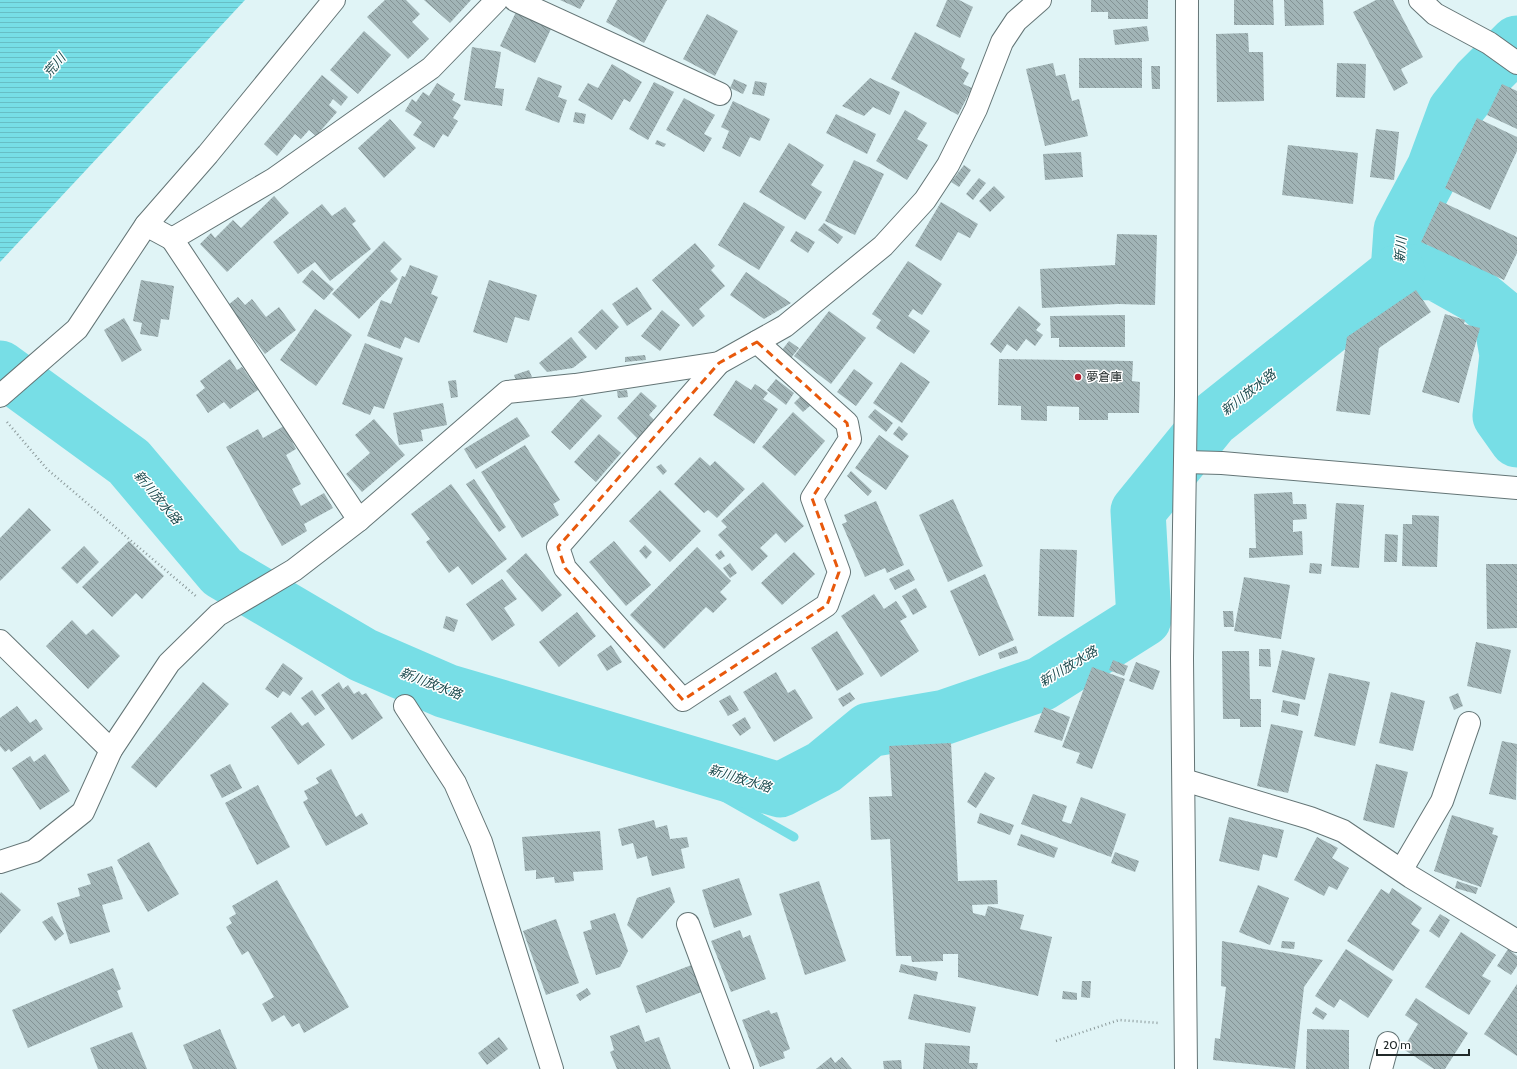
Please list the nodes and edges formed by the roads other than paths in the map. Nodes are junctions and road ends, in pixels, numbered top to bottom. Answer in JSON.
{"nodes":[{"id":1,"x":334,"y":0,"type":"edge"},
{"id":2,"x":497,"y":0,"type":"edge"},
{"id":3,"x":515,"y":0,"type":"edge"},
{"id":4,"x":1040,"y":0,"type":"edge"},
{"id":5,"x":1187,"y":0,"type":"edge"},
{"id":6,"x":1420,"y":0,"type":"edge"},
{"id":7,"x":1517,"y":63,"type":"edge"},
{"id":8,"x":720,"y":94,"type":"dead end"},
{"id":9,"x":146,"y":225,"type":"junction"},
{"id":10,"x":172,"y":239,"type":"junction"},
{"id":11,"x":757,"y":342,"type":"junction"},
{"id":12,"x":719,"y":363,"type":"junction"},
{"id":13,"x":0,"y":396,"type":"edge"},
{"id":14,"x":1186,"y":462,"type":"junction"},
{"id":15,"x":1517,"y":488,"type":"edge"},
{"id":16,"x":359,"y":520,"type":"junction"},
{"id":17,"x":0,"y":641,"type":"edge"},
{"id":18,"x":405,"y":706,"type":"dead end"},
{"id":19,"x":1469,"y":723,"type":"dead end"},
{"id":20,"x":111,"y":750,"type":"junction"},
{"id":21,"x":1184,"y":780,"type":"junction"},
{"id":22,"x":0,"y":862,"type":"edge"},
{"id":23,"x":1402,"y":869,"type":"junction"},
{"id":24,"x":688,"y":924,"type":"dead end"},
{"id":25,"x":1517,"y":941,"type":"edge"},
{"id":26,"x":1388,"y":1043,"type":"dead end"},
{"id":27,"x":552,"y":1069,"type":"edge"},
{"id":28,"x":742,"y":1069,"type":"edge"},
{"id":29,"x":1186,"y":1069,"type":"edge"},
{"id":30,"x":1382,"y":1069,"type":"edge"}],
"edges":[{"from":1,"to":9,"type":"street"},
{"from":2,"to":10,"type":"street"},
{"from":3,"to":8,"type":"street"},
{"from":4,"to":11,"type":"street"},
{"from":5,"to":14,"type":"street"},
{"from":6,"to":7,"type":"street"},
{"from":9,"to":10,"type":"street"},
{"from":9,"to":13,"type":"street"},
{"from":10,"to":16,"type":"street"},
{"from":11,"to":12,"type":"street"},
{"from":11,"to":12,"type":"street"},
{"from":12,"to":16,"type":"street"},
{"from":14,"to":15,"type":"street"},
{"from":14,"to":21,"type":"street"},
{"from":16,"to":20,"type":"street"},
{"from":17,"to":20,"type":"street"},
{"from":18,"to":27,"type":"street"},
{"from":19,"to":23,"type":"street"},
{"from":20,"to":22,"type":"street"},
{"from":21,"to":23,"type":"street"},
{"from":21,"to":29,"type":"street"},
{"from":23,"to":25,"type":"street"},
{"from":24,"to":28,"type":"street"},
{"from":26,"to":30,"type":"street"}]}
